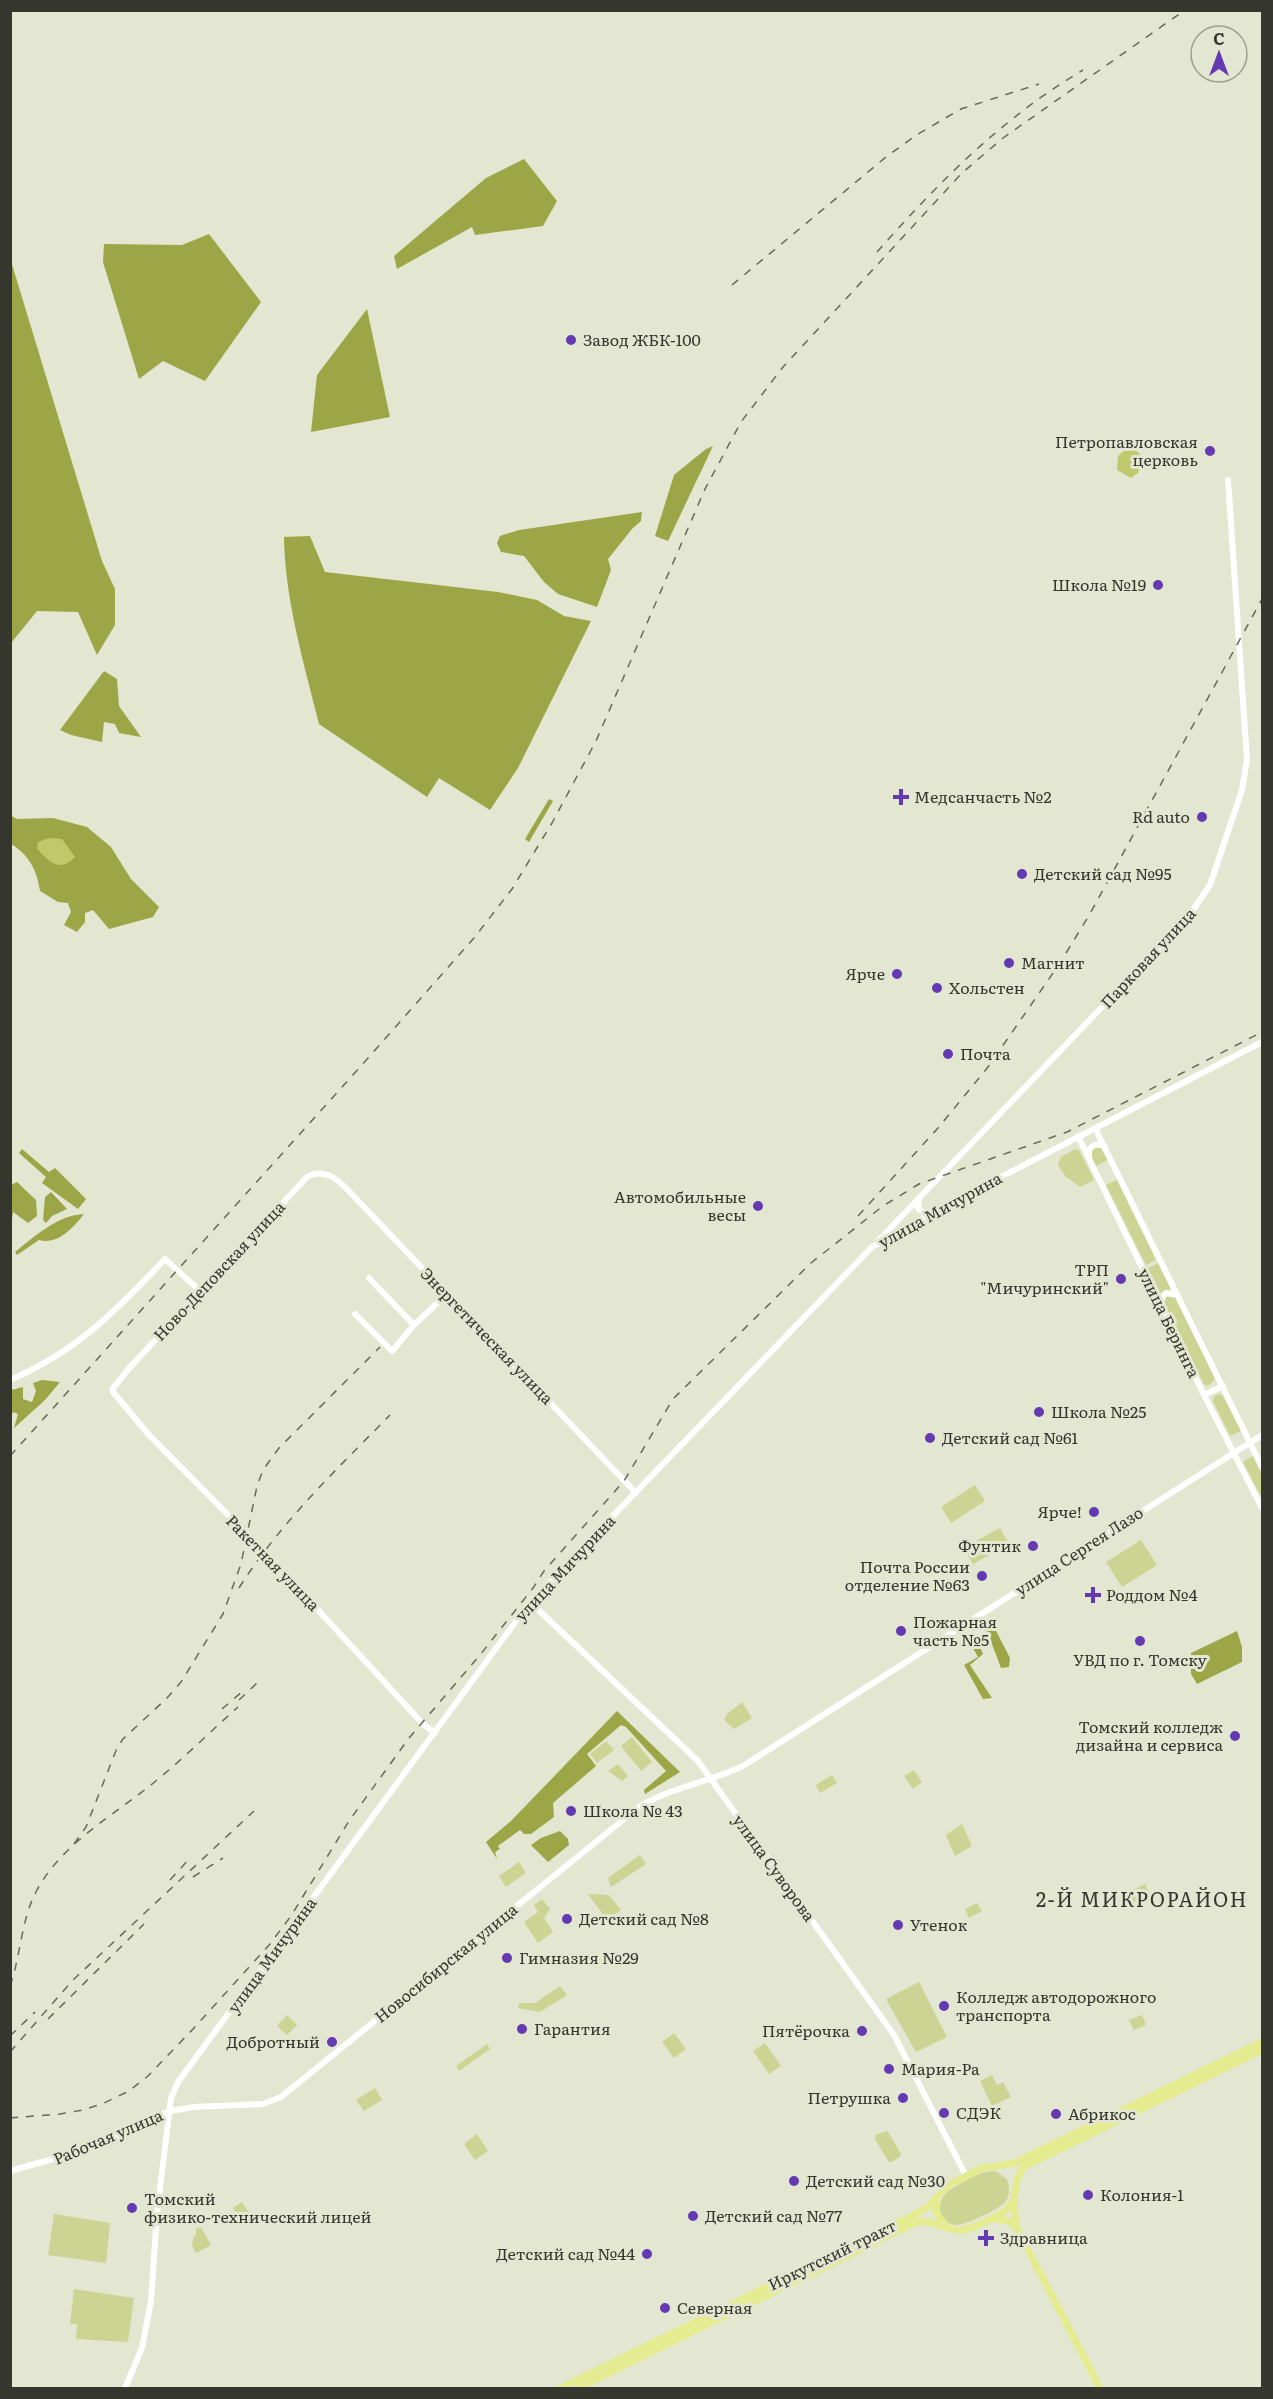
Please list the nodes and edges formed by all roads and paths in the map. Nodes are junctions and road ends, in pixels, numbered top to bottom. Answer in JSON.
{"nodes":[{"id":1,"x":1228,"y":480,"type":"dead end"},
{"id":2,"x":1263,"y":1042,"type":"edge"},
{"id":3,"x":1095,"y":1128,"type":"junction"},
{"id":4,"x":1078,"y":1136,"type":"junction"},
{"id":5,"x":1107,"y":1150,"type":"junction"},
{"id":6,"x":1089,"y":1158,"type":"junction"},
{"id":7,"x":337,"y":1180,"type":"joint"},
{"id":8,"x":920,"y":1198,"type":"junction"},
{"id":9,"x":927,"y":1214,"type":"junction"},
{"id":10,"x":872,"y":1247,"type":"junction"},
{"id":11,"x":369,"y":1278,"type":"dead end"},
{"id":12,"x":200,"y":1291,"type":"junction"},
{"id":13,"x":446,"y":1295,"type":"junction"},
{"id":14,"x":1177,"y":1295,"type":"junction"},
{"id":15,"x":1161,"y":1305,"type":"junction"},
{"id":16,"x":355,"y":1314,"type":"dead end"},
{"id":17,"x":414,"y":1325,"type":"junction"},
{"id":18,"x":10,"y":1380,"type":"edge"},
{"id":19,"x":1223,"y":1386,"type":"junction"},
{"id":20,"x":113,"y":1392,"type":"joint"},
{"id":21,"x":1204,"y":1395,"type":"junction"},
{"id":22,"x":1263,"y":1435,"type":"edge"},
{"id":23,"x":1250,"y":1442,"type":"junction"},
{"id":24,"x":1234,"y":1452,"type":"junction"},
{"id":25,"x":1263,"y":1467,"type":"edge"},
{"id":26,"x":636,"y":1493,"type":"junction"},
{"id":27,"x":1263,"y":1508,"type":"edge"},
{"id":28,"x":530,"y":1602,"type":"junction"},
{"id":29,"x":435,"y":1733,"type":"junction"},
{"id":30,"x":710,"y":1778,"type":"junction"},
{"id":31,"x":1263,"y":2042,"type":"edge"},
{"id":32,"x":1263,"y":2050,"type":"edge"},
{"id":33,"x":170,"y":2111,"type":"junction"},
{"id":34,"x":10,"y":2171,"type":"edge"},
{"id":35,"x":966,"y":2176,"type":"junction"},
{"id":36,"x":937,"y":2196,"type":"junction"},
{"id":37,"x":1014,"y":2199,"type":"junction"},
{"id":38,"x":988,"y":2219,"type":"junction"},
{"id":39,"x":946,"y":2226,"type":"junction"},
{"id":40,"x":1016,"y":2228,"type":"junction"},
{"id":41,"x":125,"y":2388,"type":"edge"},
{"id":42,"x":561,"y":2388,"type":"edge"},
{"id":43,"x":578,"y":2388,"type":"edge"},
{"id":44,"x":1100,"y":2388,"type":"edge"}],
"edges":[{"from":1,"to":8,"type":"street","name":"Парковая улица"},
{"from":2,"to":3,"type":"street","name":"улица Мичурина"},
{"from":3,"to":4,"type":"street","name":"улица Мичурина"},
{"from":3,"to":5,"type":"street","name":"улица Беринга"},
{"from":4,"to":6,"type":"street","name":"улица Беринга"},
{"from":4,"to":9,"type":"street","name":"улица Мичурина"},
{"from":5,"to":6,"type":"street"},
{"from":5,"to":14,"type":"street","name":"улица Беринга"},
{"from":6,"to":15,"type":"street","name":"улица Беринга"},
{"from":7,"to":12,"type":"street","name":"Ново-Деповская улица"},
{"from":7,"to":13,"type":"street","name":"Энергетическая улица"},
{"from":8,"to":9,"type":"street"},
{"from":8,"to":10,"type":"street","name":"Парковая улица"},
{"from":9,"to":10,"type":"street","name":"улица Мичурина"},
{"from":10,"to":26,"type":"street","name":"улица Мичурина"},
{"from":11,"to":17,"type":"street"},
{"from":12,"to":18,"type":"street"},
{"from":12,"to":20,"type":"street","name":"Ново-Деповская улица"},
{"from":13,"to":17,"type":"street"},
{"from":13,"to":26,"type":"street","name":"Энергетическая улица"},
{"from":14,"to":15,"type":"street"},
{"from":14,"to":19,"type":"street","name":"улица Беринга"},
{"from":15,"to":21,"type":"street","name":"улица Беринга"},
{"from":16,"to":17,"type":"street"},
{"from":19,"to":21,"type":"street"},
{"from":19,"to":23,"type":"street","name":"улица Беринга"},
{"from":20,"to":29,"type":"street","name":"Ракетная улица"},
{"from":21,"to":24,"type":"street","name":"улица Беринга"},
{"from":22,"to":23,"type":"street","name":"улица Сергея Лазо"},
{"from":23,"to":24,"type":"street","name":"улица Сергея Лазо"},
{"from":23,"to":25,"type":"street","name":"улица Беринга"},
{"from":24,"to":27,"type":"street","name":"улица Беринга"},
{"from":24,"to":30,"type":"street","name":"улица Сергея Лазо"},
{"from":26,"to":28,"type":"street","name":"улица Мичурина"},
{"from":28,"to":29,"type":"street","name":"улица Мичурина"},
{"from":28,"to":30,"type":"street","name":"улица Суворова"},
{"from":29,"to":33,"type":"street","name":"улица Мичурина"},
{"from":30,"to":33,"type":"street","name":"Новосибирская улица"},
{"from":30,"to":35,"type":"street","name":"улица Суворова"},
{"from":31,"to":35,"type":"main road","name":"Иркутский тракт"},
{"from":32,"to":37,"type":"main road"},
{"from":33,"to":34,"type":"street","name":"Рабочая улица"},
{"from":33,"to":41,"type":"street","name":"улица Мичурина"},
{"from":35,"to":36,"type":"main road","name":"Иркутский тракт"},
{"from":36,"to":39,"type":"main road"},
{"from":36,"to":42,"type":"main road","name":"Иркутский тракт"},
{"from":37,"to":38,"type":"main road","name":"Иркутский тракт"},
{"from":37,"to":40,"type":"main road"},
{"from":38,"to":39,"type":"main road","name":"Иркутский тракт"},
{"from":38,"to":40,"type":"main road"},
{"from":39,"to":43,"type":"main road","name":"Иркутский тракт"},
{"from":40,"to":44,"type":"main road"}]}
